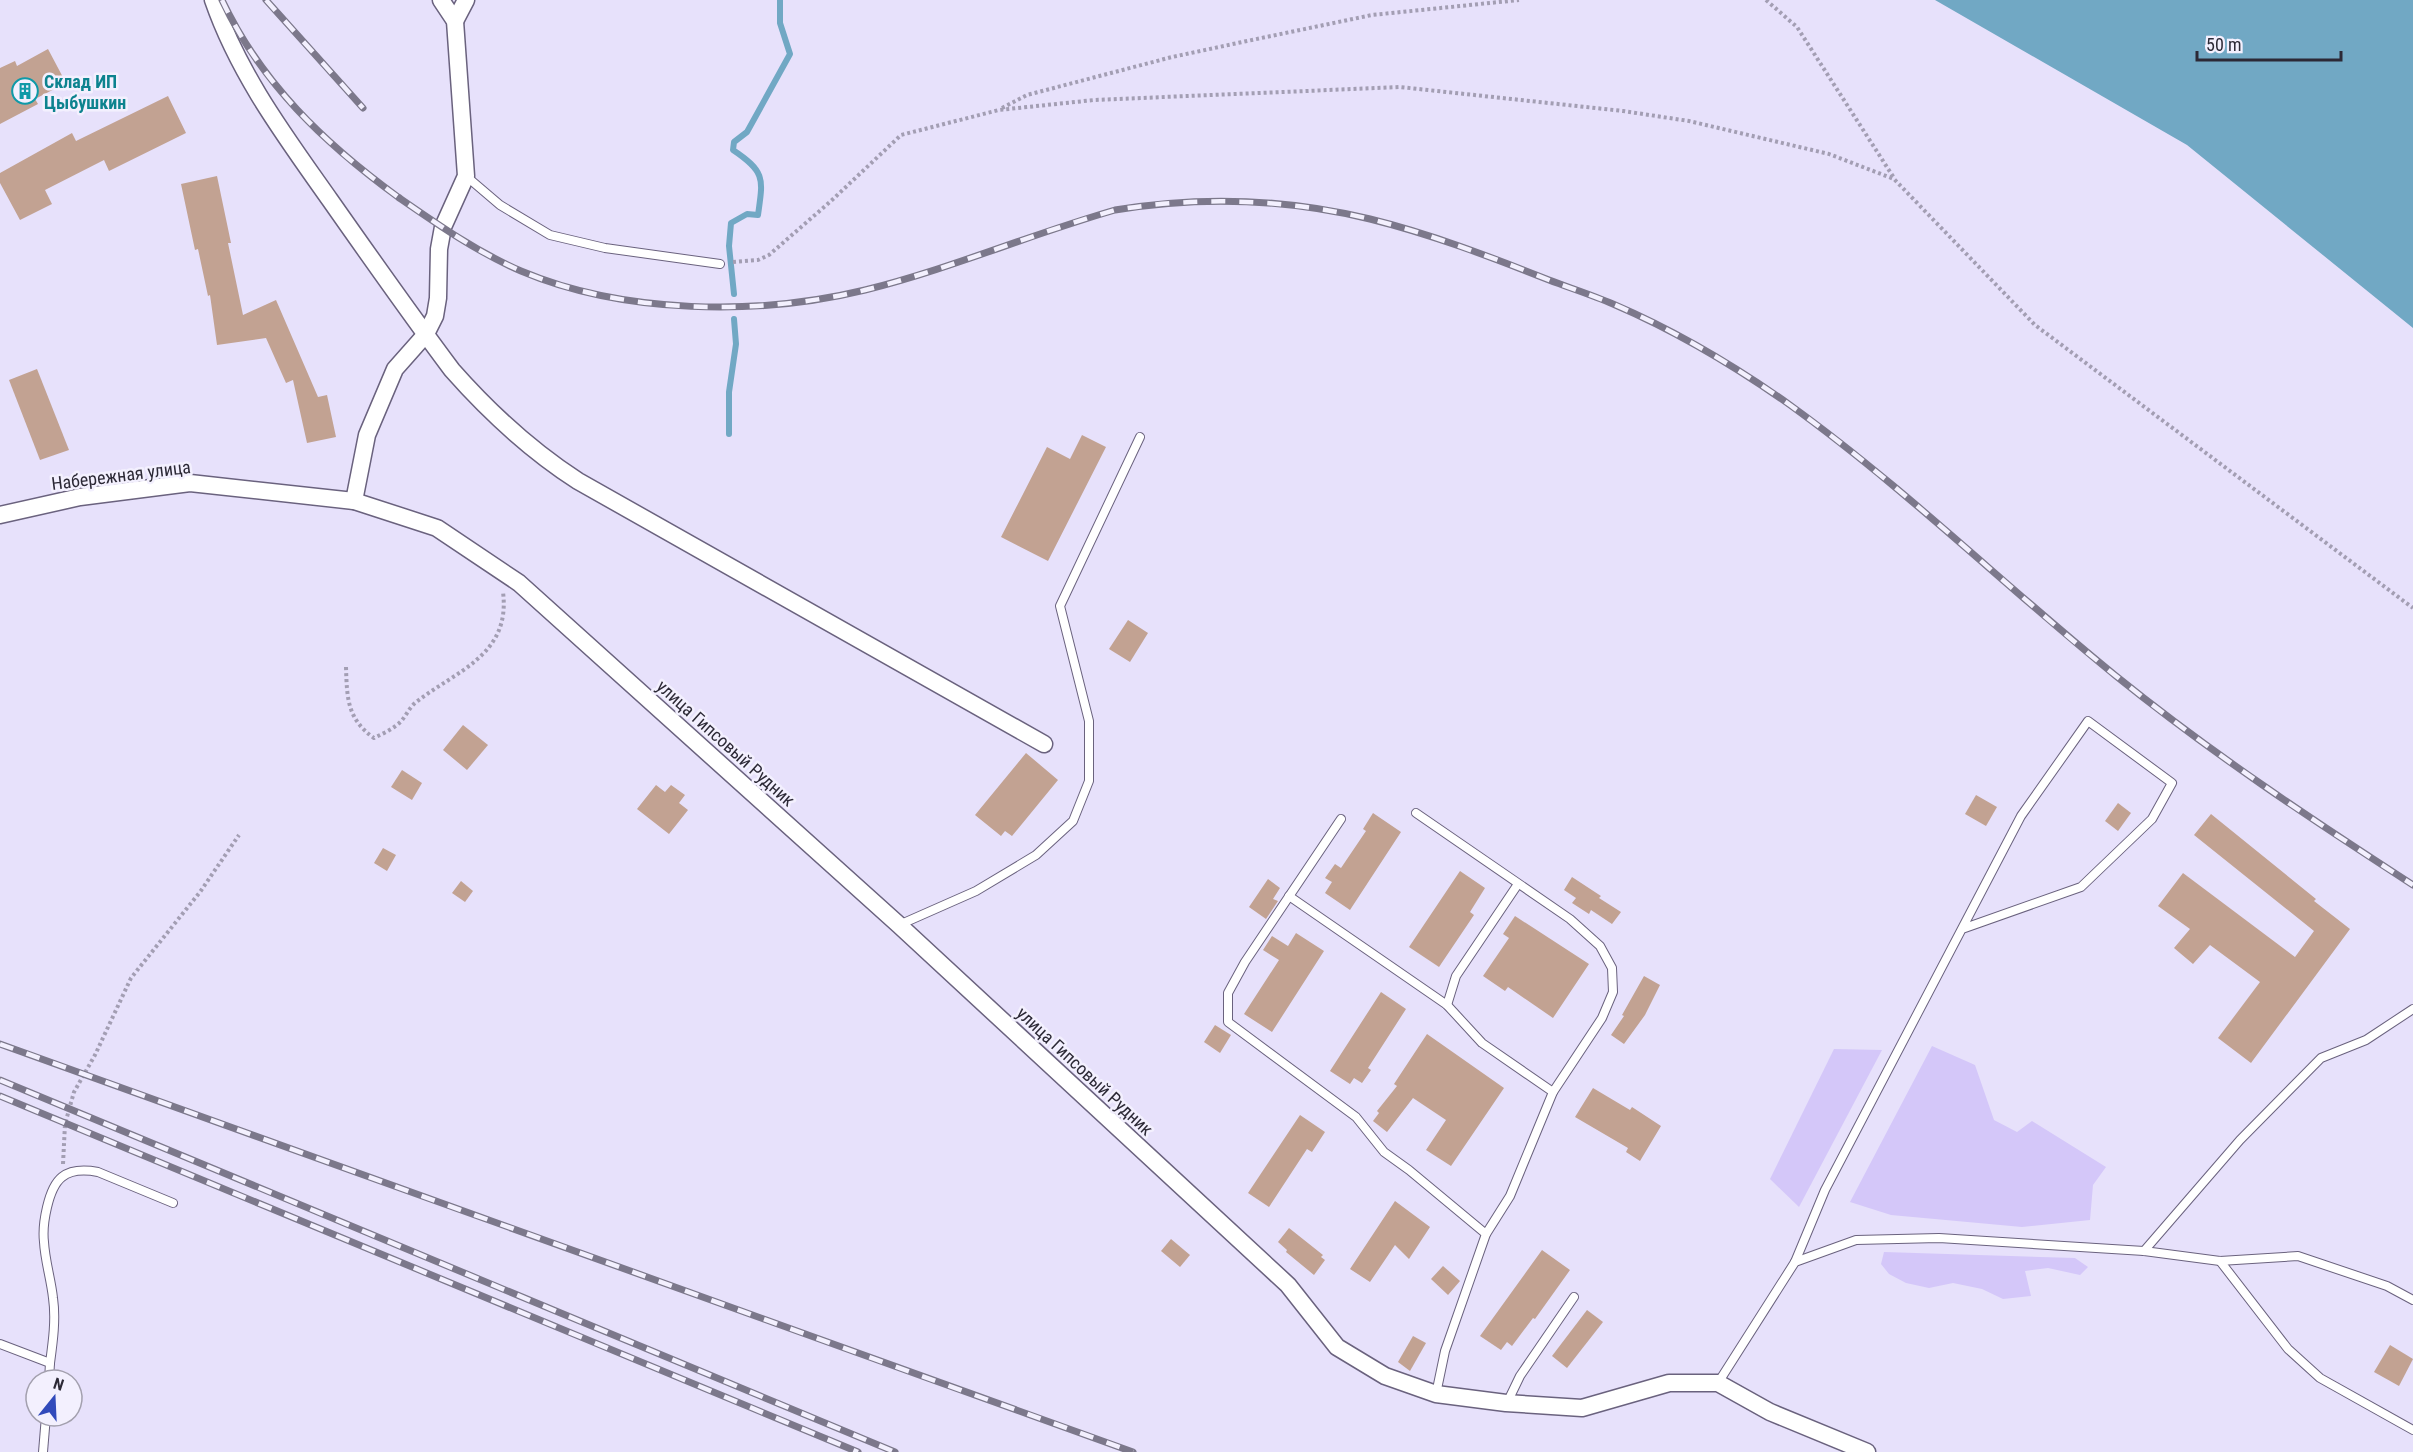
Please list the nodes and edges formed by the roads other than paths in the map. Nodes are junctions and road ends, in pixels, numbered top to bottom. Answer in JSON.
{"nodes":[{"id":1,"x":213,"y":0,"type":"edge"},
{"id":2,"x":441,"y":0,"type":"edge"},
{"id":3,"x":466,"y":0,"type":"edge"},
{"id":4,"x":455,"y":21,"type":"junction"},
{"id":5,"x":466,"y":176,"type":"junction"},
{"id":6,"x":720,"y":264,"type":"road end"},
{"id":7,"x":426,"y":334,"type":"junction"},
{"id":8,"x":1140,"y":437,"type":"dead end"},
{"id":9,"x":354,"y":501,"type":"junction"},
{"id":10,"x":0,"y":515,"type":"edge"},
{"id":11,"x":1044,"y":744,"type":"dead end"},
{"id":12,"x":1416,"y":813,"type":"dead end"},
{"id":13,"x":1341,"y":819,"type":"dead end"},
{"id":14,"x":1518,"y":884,"type":"junction"},
{"id":15,"x":1289,"y":896,"type":"junction"},
{"id":16,"x":899,"y":925,"type":"junction"},
{"id":17,"x":1962,"y":929,"type":"junction"},
{"id":18,"x":1447,"y":1005,"type":"junction"},
{"id":19,"x":2413,"y":1009,"type":"edge"},
{"id":20,"x":1553,"y":1092,"type":"junction"},
{"id":21,"x":173,"y":1203,"type":"dead end"},
{"id":22,"x":1486,"y":1234,"type":"junction"},
{"id":23,"x":2144,"y":1251,"type":"junction"},
{"id":24,"x":1795,"y":1262,"type":"junction"},
{"id":25,"x":2220,"y":1262,"type":"junction"},
{"id":26,"x":1574,"y":1297,"type":"dead end"},
{"id":27,"x":2413,"y":1300,"type":"edge"},
{"id":28,"x":0,"y":1344,"type":"edge"},
{"id":29,"x":50,"y":1363,"type":"junction"},
{"id":30,"x":50,"y":1368,"type":"edge"},
{"id":31,"x":1718,"y":1383,"type":"junction"},
{"id":32,"x":1436,"y":1394,"type":"junction"},
{"id":33,"x":1506,"y":1403,"type":"junction"},
{"id":34,"x":45,"y":1428,"type":"edge"},
{"id":35,"x":2413,"y":1430,"type":"edge"},
{"id":36,"x":43,"y":1452,"type":"edge"},
{"id":37,"x":1867,"y":1452,"type":"edge"}],
"edges":[{"from":1,"to":7,"type":"street"},
{"from":2,"to":4,"type":"street"},
{"from":3,"to":4,"type":"street"},
{"from":4,"to":5,"type":"street"},
{"from":5,"to":6,"type":"lane"},
{"from":5,"to":7,"type":"street"},
{"from":7,"to":9,"type":"street"},
{"from":7,"to":11,"type":"street"},
{"from":8,"to":16,"type":"lane"},
{"from":9,"to":10,"type":"street","name":"Набережная улица"},
{"from":9,"to":16,"type":"street","name":"улица Гипсовый Рудник"},
{"from":12,"to":14,"type":"lane"},
{"from":13,"to":15,"type":"lane"},
{"from":14,"to":18,"type":"lane"},
{"from":14,"to":20,"type":"lane"},
{"from":15,"to":18,"type":"lane"},
{"from":15,"to":22,"type":"lane"},
{"from":16,"to":32,"type":"street","name":"улица Гипсовый Рудник"},
{"from":17,"to":17,"type":"lane"},
{"from":17,"to":24,"type":"lane"},
{"from":18,"to":20,"type":"lane"},
{"from":19,"to":23,"type":"lane"},
{"from":20,"to":22,"type":"lane"},
{"from":21,"to":29,"type":"lane"},
{"from":22,"to":32,"type":"lane"},
{"from":23,"to":24,"type":"lane"},
{"from":23,"to":25,"type":"lane"},
{"from":24,"to":31,"type":"lane"},
{"from":25,"to":27,"type":"lane"},
{"from":25,"to":35,"type":"lane"},
{"from":26,"to":33,"type":"lane"},
{"from":28,"to":29,"type":"lane"},
{"from":29,"to":30,"type":"lane"},
{"from":31,"to":33,"type":"street","name":"улица Гипсовый Рудник"},
{"from":31,"to":37,"type":"street","name":"улица Гипсовый Рудник"},
{"from":32,"to":33,"type":"street","name":"улица Гипсовый Рудник"},
{"from":34,"to":36,"type":"lane"}]}
